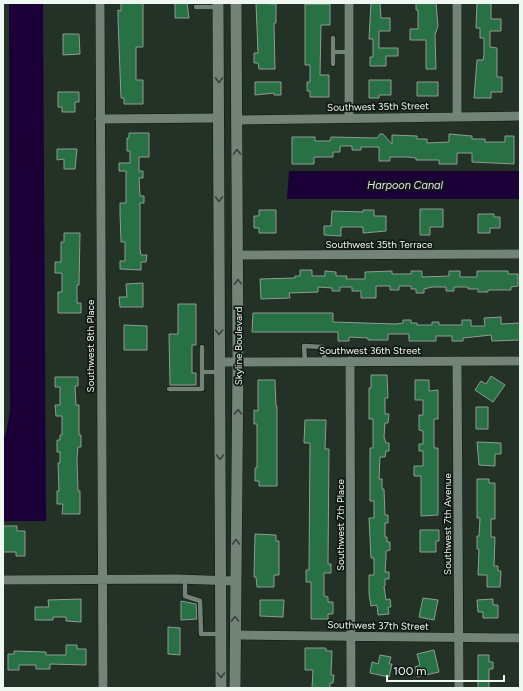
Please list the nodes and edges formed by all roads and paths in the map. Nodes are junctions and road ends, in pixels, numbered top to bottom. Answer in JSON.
{"nodes":[{"id":1,"x":100,"y":3,"type":"edge"},
{"id":2,"x":236,"y":3,"type":"edge"},
{"id":3,"x":349,"y":3,"type":"edge"},
{"id":4,"x":457,"y":3,"type":"edge"},
{"id":5,"x":218,"y":5,"type":"edge"},
{"id":6,"x":196,"y":7,"type":"dead end"},
{"id":7,"x":333,"y":38,"type":"dead end"},
{"id":8,"x":333,"y":52,"type":"junction"},
{"id":9,"x":349,"y":52,"type":"junction"},
{"id":10,"x":333,"y":64,"type":"dead end"},
{"id":11,"x":457,"y":116,"type":"junction"},
{"id":12,"x":520,"y":116,"type":"edge"},
{"id":13,"x":219,"y":118,"type":"junction"},
{"id":14,"x":349,"y":118,"type":"junction"},
{"id":15,"x":100,"y":119,"type":"junction"},
{"id":16,"x":236,"y":120,"type":"junction"},
{"id":17,"x":520,"y":254,"type":"edge"},
{"id":18,"x":237,"y":255,"type":"junction"},
{"id":19,"x":202,"y":347,"type":"dead end"},
{"id":20,"x":457,"y":361,"type":"junction"},
{"id":21,"x":520,"y":361,"type":"edge"},
{"id":22,"x":238,"y":362,"type":"junction"},
{"id":23,"x":305,"y":362,"type":"junction"},
{"id":24,"x":324,"y":362,"type":"junction"},
{"id":25,"x":350,"y":362,"type":"junction"},
{"id":26,"x":219,"y":367,"type":"junction"},
{"id":27,"x":202,"y":372,"type":"junction"},
{"id":28,"x":169,"y":389,"type":"dead end"},
{"id":29,"x":102,"y":579,"type":"junction"},
{"id":30,"x":185,"y":579,"type":"junction"},
{"id":31,"x":3,"y":580,"type":"edge"},
{"id":32,"x":220,"y":580,"type":"junction"},
{"id":33,"x":235,"y":581,"type":"junction"},
{"id":34,"x":220,"y":634,"type":"junction"},
{"id":35,"x":235,"y":635,"type":"junction"},
{"id":36,"x":351,"y":636,"type":"junction"},
{"id":37,"x":459,"y":637,"type":"junction"},
{"id":38,"x":520,"y":638,"type":"edge"},
{"id":39,"x":103,"y":688,"type":"edge"},
{"id":40,"x":221,"y":688,"type":"edge"},
{"id":41,"x":235,"y":688,"type":"edge"},
{"id":42,"x":351,"y":688,"type":"edge"},
{"id":43,"x":459,"y":688,"type":"edge"}],
"edges":[{"from":1,"to":15,"type":"street","name":"Southwest 8th Place"},
{"from":2,"to":16,"type":"street","name":"Skyline Boulevard"},
{"from":3,"to":9,"type":"street"},
{"from":4,"to":11,"type":"street"},
{"from":5,"to":6,"type":"lane"},
{"from":5,"to":13,"type":"street","name":"Skyline Boulevard","one_way":true},
{"from":7,"to":8,"type":"lane"},
{"from":8,"to":9,"type":"lane"},
{"from":8,"to":10,"type":"lane"},
{"from":9,"to":14,"type":"street"},
{"from":11,"to":12,"type":"street","name":"Southwest 35th Street"},
{"from":11,"to":14,"type":"street","name":"Southwest 35th Street"},
{"from":13,"to":15,"type":"street"},
{"from":13,"to":16,"type":"street"},
{"from":13,"to":26,"type":"street","name":"Skyline Boulevard","one_way":true},
{"from":14,"to":16,"type":"street","name":"Southwest 35th Street"},
{"from":15,"to":29,"type":"street","name":"Southwest 8th Place"},
{"from":18,"to":16,"type":"street","name":"Skyline Boulevard","one_way":true},
{"from":17,"to":18,"type":"street","name":"Southwest 35th Terrace"},
{"from":22,"to":18,"type":"street","name":"Skyline Boulevard","one_way":true},
{"from":19,"to":27,"type":"lane"},
{"from":20,"to":21,"type":"street","name":"Southwest 36th Street"},
{"from":20,"to":25,"type":"street","name":"Southwest 36th Street"},
{"from":20,"to":37,"type":"street","name":"Southwest 7th Avenue"},
{"from":22,"to":23,"type":"street","name":"Southwest 36th Street"},
{"from":22,"to":26,"type":"street","name":"Southwest 36th Street"},
{"from":33,"to":22,"type":"street","name":"Skyline Boulevard","one_way":true},
{"from":23,"to":24,"type":"street","name":"Southwest 36th Street"},
{"from":23,"to":24,"type":"lane"},
{"from":24,"to":25,"type":"street","name":"Southwest 36th Street"},
{"from":25,"to":36,"type":"street","name":"Southwest 7th Place"},
{"from":26,"to":27,"type":"lane"},
{"from":26,"to":32,"type":"street","name":"Skyline Boulevard","one_way":true},
{"from":27,"to":28,"type":"lane"},
{"from":29,"to":30,"type":"street"},
{"from":29,"to":31,"type":"street"},
{"from":29,"to":39,"type":"street","name":"Southwest 8th Place"},
{"from":30,"to":32,"type":"street"},
{"from":30,"to":34,"type":"lane"},
{"from":32,"to":33,"type":"street"},
{"from":32,"to":34,"type":"street","name":"Skyline Boulevard"},
{"from":35,"to":33,"type":"street","name":"Skyline Boulevard","one_way":true},
{"from":34,"to":40,"type":"street","name":"Skyline Boulevard","one_way":true},
{"from":35,"to":36,"type":"street","name":"Southwest 37th Street"},
{"from":35,"to":41,"type":"street","name":"Skyline Boulevard"},
{"from":36,"to":37,"type":"street","name":"Southwest 37th Street"},
{"from":36,"to":42,"type":"street","name":"Southwest 7th Place"},
{"from":37,"to":38,"type":"street","name":"Southwest 37th Street"},
{"from":37,"to":43,"type":"street","name":"Southwest 7th Avenue"}]}
